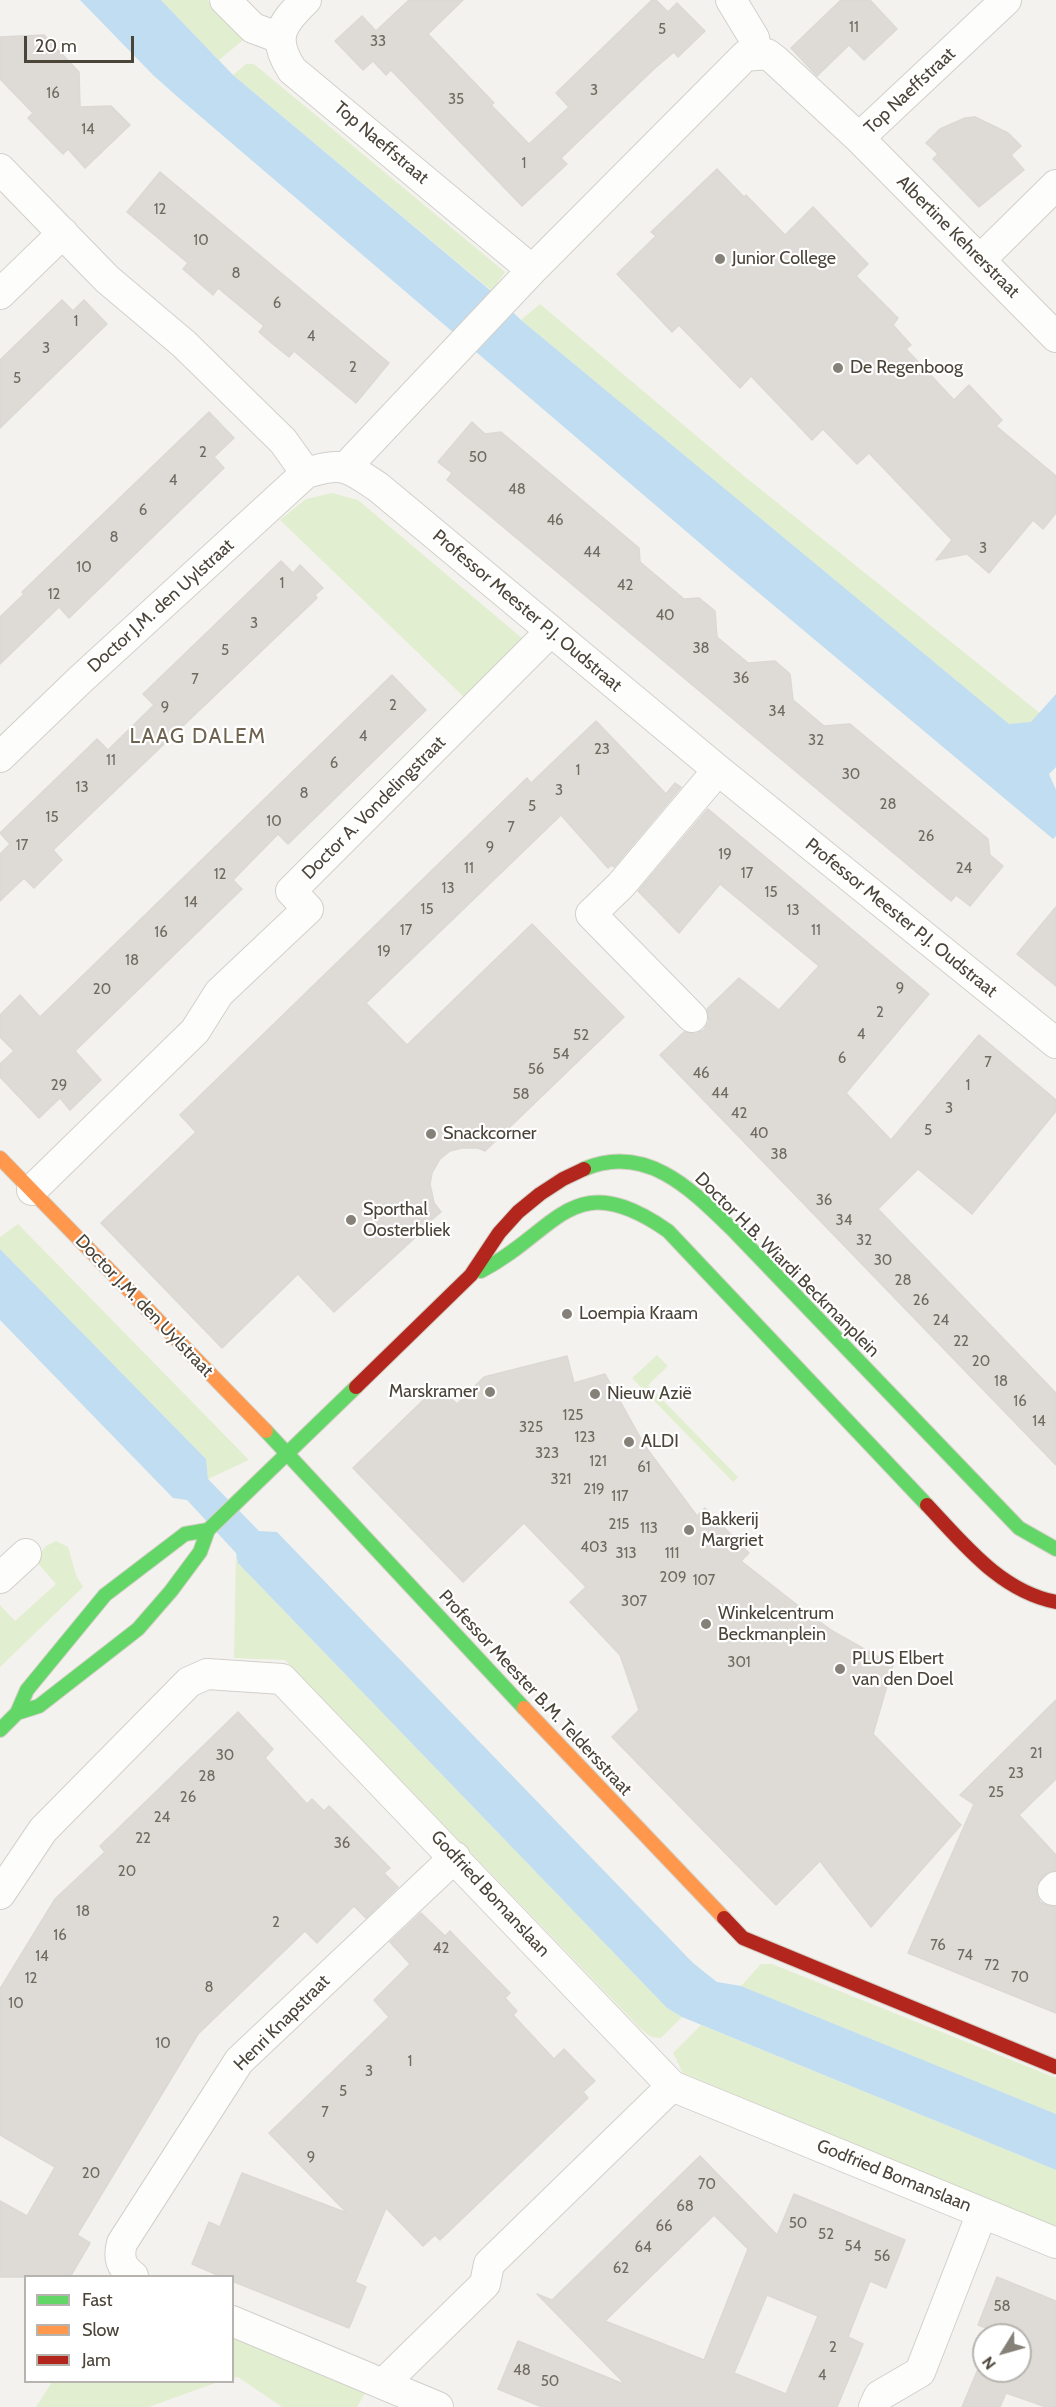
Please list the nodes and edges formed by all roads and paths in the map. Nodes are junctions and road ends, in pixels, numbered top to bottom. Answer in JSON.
{"nodes":[{"id":1,"x":225,"y":0,"type":"edge"},
{"id":2,"x":306,"y":0,"type":"edge"},
{"id":3,"x":731,"y":0,"type":"edge"},
{"id":4,"x":1006,"y":0,"type":"edge"},
{"id":5,"x":280,"y":38,"type":"junction"},
{"id":6,"x":757,"y":53,"type":"junction"},
{"id":7,"x":859,"y":138,"type":"junction"},
{"id":8,"x":0,"y":169,"type":"edge"},
{"id":9,"x":1056,"y":185,"type":"edge"},
{"id":10,"x":63,"y":233,"type":"junction"},
{"id":11,"x":980,"y":260,"type":"junction"},
{"id":12,"x":532,"y":270,"type":"junction"},
{"id":13,"x":0,"y":294,"type":"edge"},
{"id":14,"x":1056,"y":337,"type":"edge"},
{"id":15,"x":328,"y":468,"type":"junction"},
{"id":16,"x":550,"y":632,"type":"junction"},
{"id":17,"x":0,"y":757,"type":"edge"},
{"id":18,"x":718,"y":770,"type":"junction"},
{"id":19,"x":692,"y":1017,"type":"dead end"},
{"id":20,"x":1056,"y":1043,"type":"edge"},
{"id":21,"x":0,"y":1158,"type":"edge"},
{"id":22,"x":32,"y":1190,"type":"junction"},
{"id":23,"x":471,"y":1275,"type":"junction"},
{"id":24,"x":288,"y":1454,"type":"junction"},
{"id":25,"x":208,"y":1530,"type":"junction"},
{"id":26,"x":1056,"y":1549,"type":"edge"},
{"id":27,"x":26,"y":1554,"type":"dead end"},
{"id":28,"x":0,"y":1578,"type":"edge"},
{"id":29,"x":1056,"y":1602,"type":"edge"},
{"id":30,"x":17,"y":1713,"type":"junction"},
{"id":31,"x":0,"y":1730,"type":"edge"},
{"id":32,"x":455,"y":1857,"type":"junction"},
{"id":33,"x":0,"y":1894,"type":"edge"},
{"id":34,"x":1056,"y":2067,"type":"edge"},
{"id":35,"x":672,"y":2086,"type":"junction"},
{"id":36,"x":982,"y":2212,"type":"junction"},
{"id":37,"x":1056,"y":2243,"type":"edge"},
{"id":38,"x":131,"y":2275,"type":"edge"},
{"id":39,"x":234,"y":2322,"type":"edge"},
{"id":40,"x":383,"y":2384,"type":"junction"},
{"id":41,"x":438,"y":2407,"type":"edge"},
{"id":42,"x":874,"y":2407,"type":"edge"}],
"edges":[{"from":1,"to":5,"type":"street"},
{"from":2,"to":5,"type":"street"},
{"from":3,"to":6,"type":"street"},
{"from":4,"to":7,"type":"street","name":"Top Naeffstraat"},
{"from":5,"to":12,"type":"street","name":"Top Naeffstraat"},
{"from":6,"to":7,"type":"street","name":"Top Naeffstraat"},
{"from":6,"to":12,"type":"street"},
{"from":7,"to":11,"type":"street","name":"Albertine Kehrerstraat"},
{"from":8,"to":10,"type":"street","name":"Professor Meester P.J. Oudstraat"},
{"from":9,"to":11,"type":"street"},
{"from":10,"to":13,"type":"street"},
{"from":10,"to":15,"type":"street","name":"Professor Meester P.J. Oudstraat"},
{"from":11,"to":14,"type":"street","name":"Albertine Kehrerstraat"},
{"from":12,"to":15,"type":"street","name":"Doctor J.M. den Uylstraat"},
{"from":15,"to":16,"type":"street","name":"Professor Meester P.J. Oudstraat"},
{"from":15,"to":17,"type":"street","name":"Doctor J.M. den Uylstraat"},
{"from":16,"to":18,"type":"street","name":"Professor Meester P.J. Oudstraat"},
{"from":16,"to":22,"type":"street","name":"Doctor A. Vondelingstraat"},
{"from":18,"to":19,"type":"street"},
{"from":18,"to":20,"type":"street","name":"Professor Meester P.J. Oudstraat"},
{"from":21,"to":22,"type":"street","name":"Doctor J.M. den Uylstraat"},
{"from":22,"to":24,"type":"street","name":"Doctor J.M. den Uylstraat"},
{"from":23,"to":24,"type":"street","name":"Doctor H.B. Wiardi Beckmanplein"},
{"from":23,"to":26,"type":"street","name":"Doctor H.B. Wiardi Beckmanplein"},
{"from":23,"to":29,"type":"street","name":"Doctor H.B. Wiardi Beckmanplein"},
{"from":24,"to":25,"type":"street","name":"Doctor H.B. Wiardi Beckmanplein"},
{"from":24,"to":34,"type":"street","name":"Professor Meester B.M. Teldersstraat"},
{"from":25,"to":30,"type":"street"},
{"from":25,"to":30,"type":"street"},
{"from":27,"to":28,"type":"street"},
{"from":30,"to":31,"type":"street"},
{"from":32,"to":33,"type":"street","name":"Godfried Bomanslaan"},
{"from":32,"to":35,"type":"street","name":"Godfried Bomanslaan"},
{"from":32,"to":38,"type":"street","name":"Henri Knapstraat"},
{"from":35,"to":36,"type":"street","name":"Godfried Bomanslaan"},
{"from":35,"to":40,"type":"street"},
{"from":36,"to":37,"type":"street","name":"Godfried Bomanslaan"},
{"from":36,"to":42,"type":"street"},
{"from":39,"to":40,"type":"street"},
{"from":40,"to":41,"type":"street"}]}
